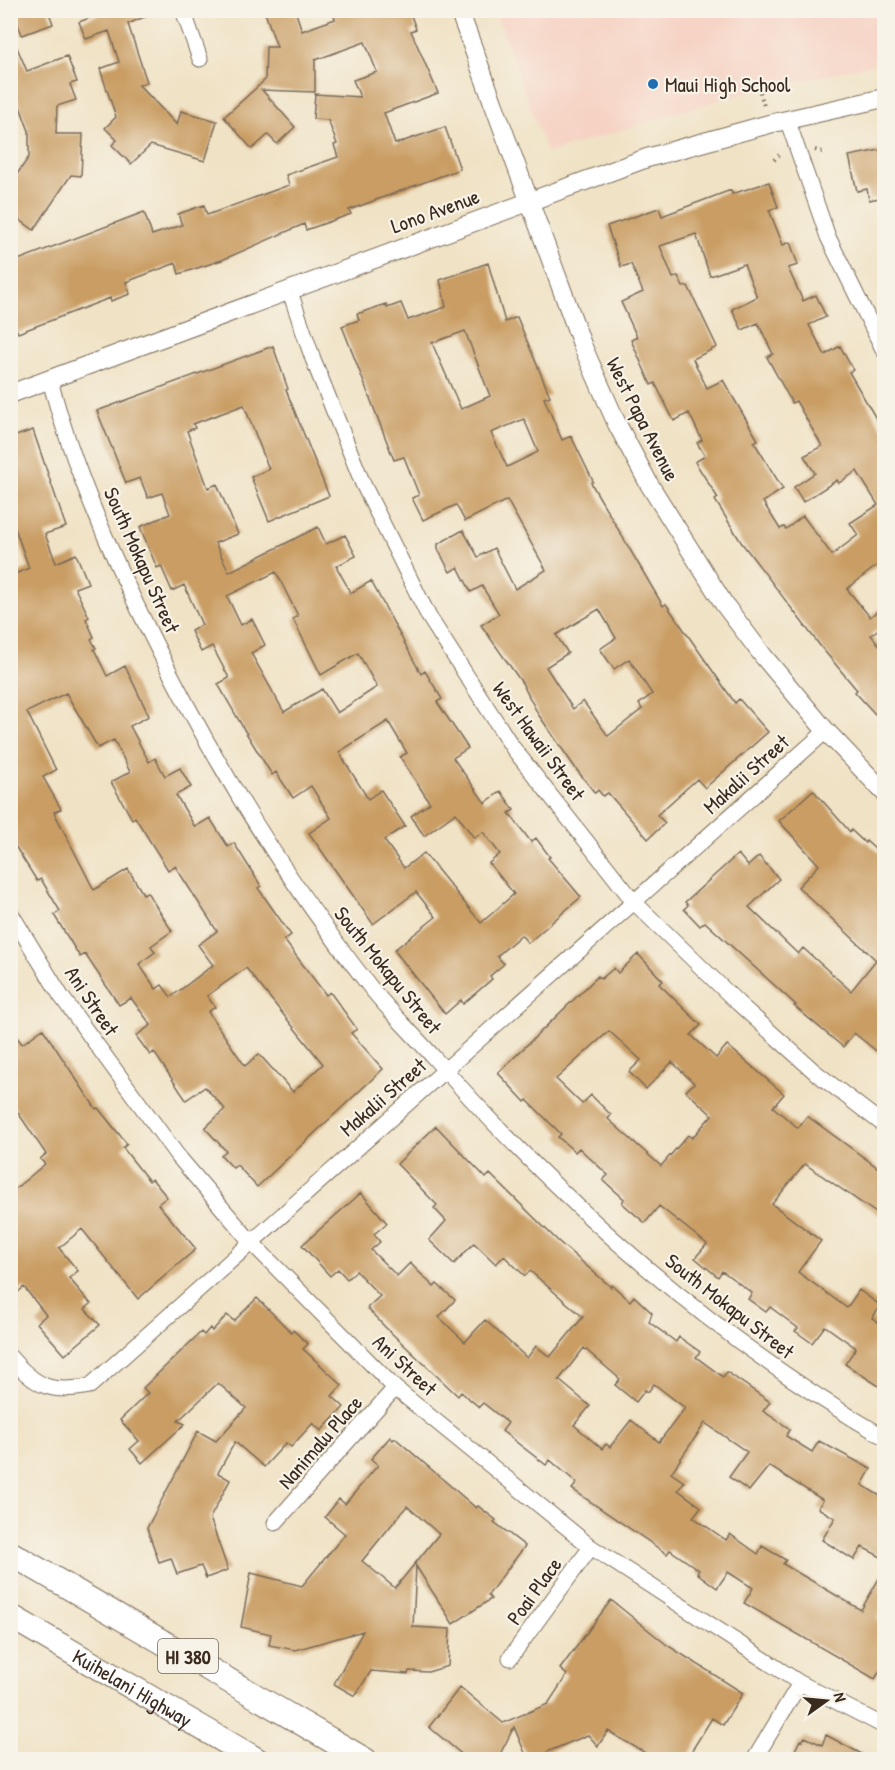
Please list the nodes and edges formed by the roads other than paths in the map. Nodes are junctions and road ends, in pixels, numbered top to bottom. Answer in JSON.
{"nodes":[{"id":1,"x":183,"y":10,"type":"edge"},
{"id":2,"x":459,"y":10,"type":"edge"},
{"id":3,"x":200,"y":60,"type":"dead end"},
{"id":4,"x":885,"y":98,"type":"edge"},
{"id":5,"x":787,"y":119,"type":"junction"},
{"id":6,"x":528,"y":200,"type":"junction"},
{"id":7,"x":289,"y":289,"type":"junction"},
{"id":8,"x":885,"y":351,"type":"edge"},
{"id":9,"x":50,"y":380,"type":"junction"},
{"id":10,"x":10,"y":394,"type":"edge"},
{"id":11,"x":826,"y":731,"type":"junction"},
{"id":12,"x":885,"y":792,"type":"edge"},
{"id":13,"x":635,"y":903,"type":"junction"},
{"id":14,"x":10,"y":912,"type":"edge"},
{"id":15,"x":445,"y":1071,"type":"junction"},
{"id":16,"x":885,"y":1125,"type":"edge"},
{"id":17,"x":251,"y":1242,"type":"junction"},
{"id":18,"x":10,"y":1357,"type":"edge"},
{"id":19,"x":395,"y":1388,"type":"junction"},
{"id":20,"x":885,"y":1437,"type":"edge"},
{"id":21,"x":275,"y":1523,"type":"dead end"},
{"id":22,"x":591,"y":1547,"type":"junction"},
{"id":23,"x":10,"y":1553,"type":"edge"},
{"id":24,"x":10,"y":1616,"type":"edge"},
{"id":25,"x":510,"y":1659,"type":"dead end"},
{"id":26,"x":800,"y":1683,"type":"junction"},
{"id":27,"x":885,"y":1726,"type":"edge"},
{"id":28,"x":257,"y":1760,"type":"edge"},
{"id":29,"x":365,"y":1760,"type":"edge"},
{"id":30,"x":754,"y":1760,"type":"edge"}],
"edges":[{"from":1,"to":3,"type":"street"},
{"from":2,"to":6,"type":"street","name":"West Papa Avenue"},
{"from":4,"to":5,"type":"street","name":"Lono Avenue"},
{"from":5,"to":6,"type":"street","name":"Lono Avenue"},
{"from":5,"to":8,"type":"street"},
{"from":6,"to":7,"type":"street","name":"Lono Avenue"},
{"from":6,"to":11,"type":"street","name":"West Papa Avenue"},
{"from":7,"to":9,"type":"street","name":"Lono Avenue"},
{"from":7,"to":13,"type":"street","name":"West Hawaii Street"},
{"from":9,"to":10,"type":"street","name":"Lono Avenue"},
{"from":9,"to":15,"type":"street","name":"South Mokapu Street"},
{"from":11,"to":12,"type":"street","name":"West Papa Avenue"},
{"from":11,"to":13,"type":"street","name":"Makalii Street"},
{"from":13,"to":15,"type":"street","name":"Makalii Street"},
{"from":13,"to":16,"type":"street","name":"West Hawaii Street"},
{"from":14,"to":17,"type":"street","name":"Ani Street"},
{"from":15,"to":17,"type":"street","name":"Makalii Street"},
{"from":15,"to":20,"type":"street","name":"South Mokapu Street"},
{"from":17,"to":18,"type":"street","name":"Makalii Street"},
{"from":17,"to":19,"type":"street","name":"Ani Street"},
{"from":19,"to":21,"type":"street","name":"Nanimalu Place"},
{"from":19,"to":22,"type":"street","name":"Ani Street"},
{"from":22,"to":25,"type":"street","name":"Poai Place"},
{"from":22,"to":26,"type":"street","name":"Ani Street"},
{"from":23,"to":29,"type":"main road","number":"HI 380"},
{"from":24,"to":28,"type":"main road","name":"Kuihelani Highway","number":"HI 380"},
{"from":26,"to":27,"type":"street","name":"Ani Street"},
{"from":26,"to":30,"type":"street"}]}
